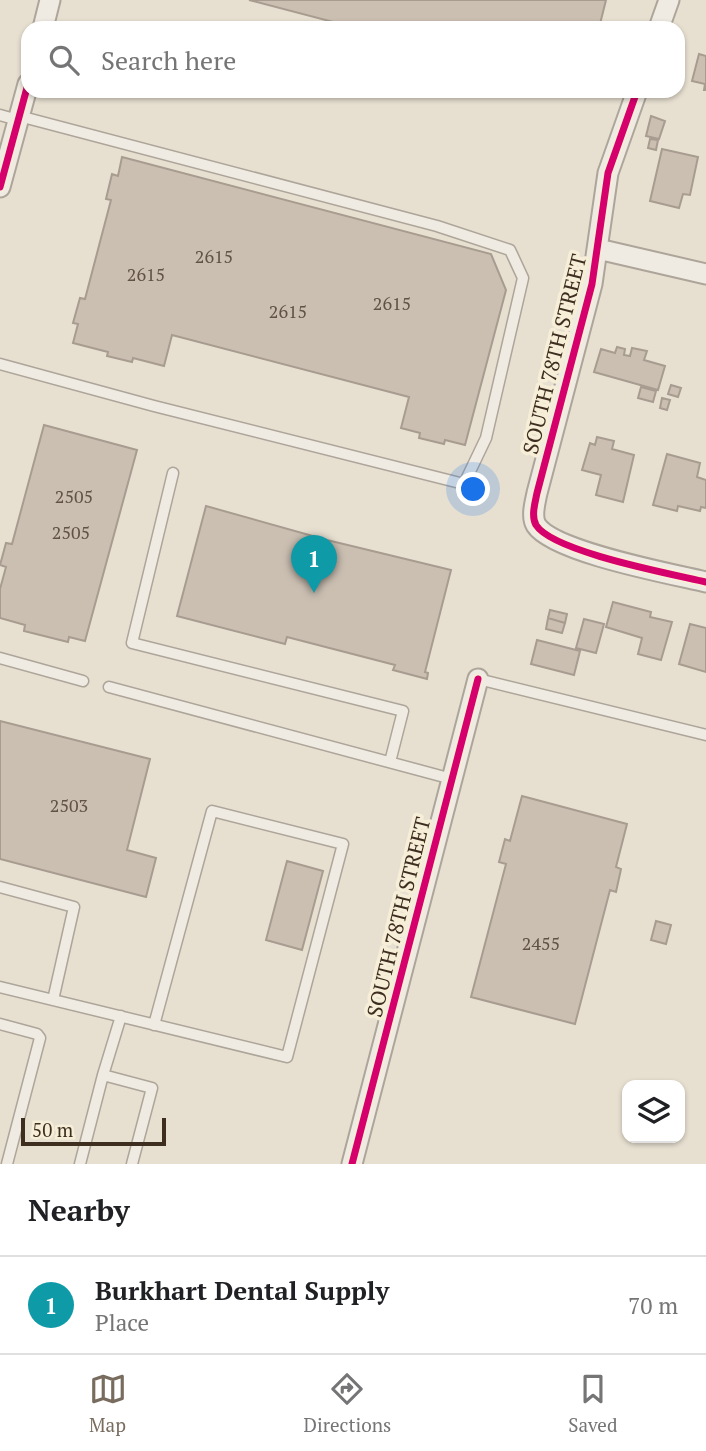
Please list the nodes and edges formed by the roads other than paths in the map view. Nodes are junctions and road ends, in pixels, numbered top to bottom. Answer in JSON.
{"nodes":[{"id":1,"x":50,"y":0,"type":"edge"},
{"id":2,"x":669,"y":0,"type":"edge"},
{"id":3,"x":45,"y":21,"type":"edge"},
{"id":4,"x":662,"y":21,"type":"edge"},
{"id":5,"x":21,"y":98,"type":"edge"},
{"id":6,"x":635,"y":98,"type":"edge"},
{"id":7,"x":12,"y":117,"type":"edge"},
{"id":8,"x":0,"y":187,"type":"edge"},
{"id":9,"x":598,"y":249,"type":"junction"},
{"id":10,"x":706,"y":274,"type":"edge"},
{"id":11,"x":0,"y":364,"type":"edge"},
{"id":12,"x":173,"y":473,"type":"dead end"},
{"id":13,"x":706,"y":582,"type":"edge"},
{"id":14,"x":0,"y":658,"type":"edge"},
{"id":15,"x":478,"y":679,"type":"joint"},
{"id":16,"x":83,"y":681,"type":"dead end"},
{"id":17,"x":109,"y":687,"type":"dead end"},
{"id":18,"x":706,"y":735,"type":"edge"},
{"id":19,"x":390,"y":762,"type":"junction"},
{"id":20,"x":452,"y":779,"type":"junction"},
{"id":21,"x":0,"y":887,"type":"edge"},
{"id":22,"x":0,"y":987,"type":"edge"},
{"id":23,"x":53,"y":1000,"type":"junction"},
{"id":24,"x":121,"y":1016,"type":"junction"},
{"id":25,"x":0,"y":1024,"type":"edge"},
{"id":26,"x":154,"y":1025,"type":"junction"},
{"id":27,"x":103,"y":1074,"type":"junction"},
{"id":28,"x":7,"y":1164,"type":"edge"},
{"id":29,"x":79,"y":1164,"type":"edge"},
{"id":30,"x":132,"y":1164,"type":"edge"},
{"id":31,"x":352,"y":1164,"type":"edge"}],
"edges":[{"from":1,"to":3,"type":"street"},
{"from":2,"to":4,"type":"street"},
{"from":5,"to":7,"type":"street"},
{"from":6,"to":9,"type":"street","name":"SOUTH 78TH STREET"},
{"from":7,"to":8,"type":"street"},
{"from":7,"to":11,"type":"lane"},
{"from":9,"to":10,"type":"street"},
{"from":9,"to":13,"type":"street","name":"SOUTH 78TH STREET"},
{"from":12,"to":19,"type":"lane"},
{"from":14,"to":16,"type":"lane"},
{"from":15,"to":18,"type":"lane"},
{"from":15,"to":20,"type":"street","name":"SOUTH 78TH STREET"},
{"from":17,"to":19,"type":"lane"},
{"from":19,"to":20,"type":"lane"},
{"from":20,"to":31,"type":"street","name":"SOUTH 78TH STREET"},
{"from":21,"to":23,"type":"lane"},
{"from":22,"to":23,"type":"lane"},
{"from":23,"to":24,"type":"lane"},
{"from":24,"to":26,"type":"lane"},
{"from":24,"to":27,"type":"lane"},
{"from":25,"to":28,"type":"lane"},
{"from":26,"to":26,"type":"lane"},
{"from":27,"to":29,"type":"lane"},
{"from":27,"to":30,"type":"lane"}]}
